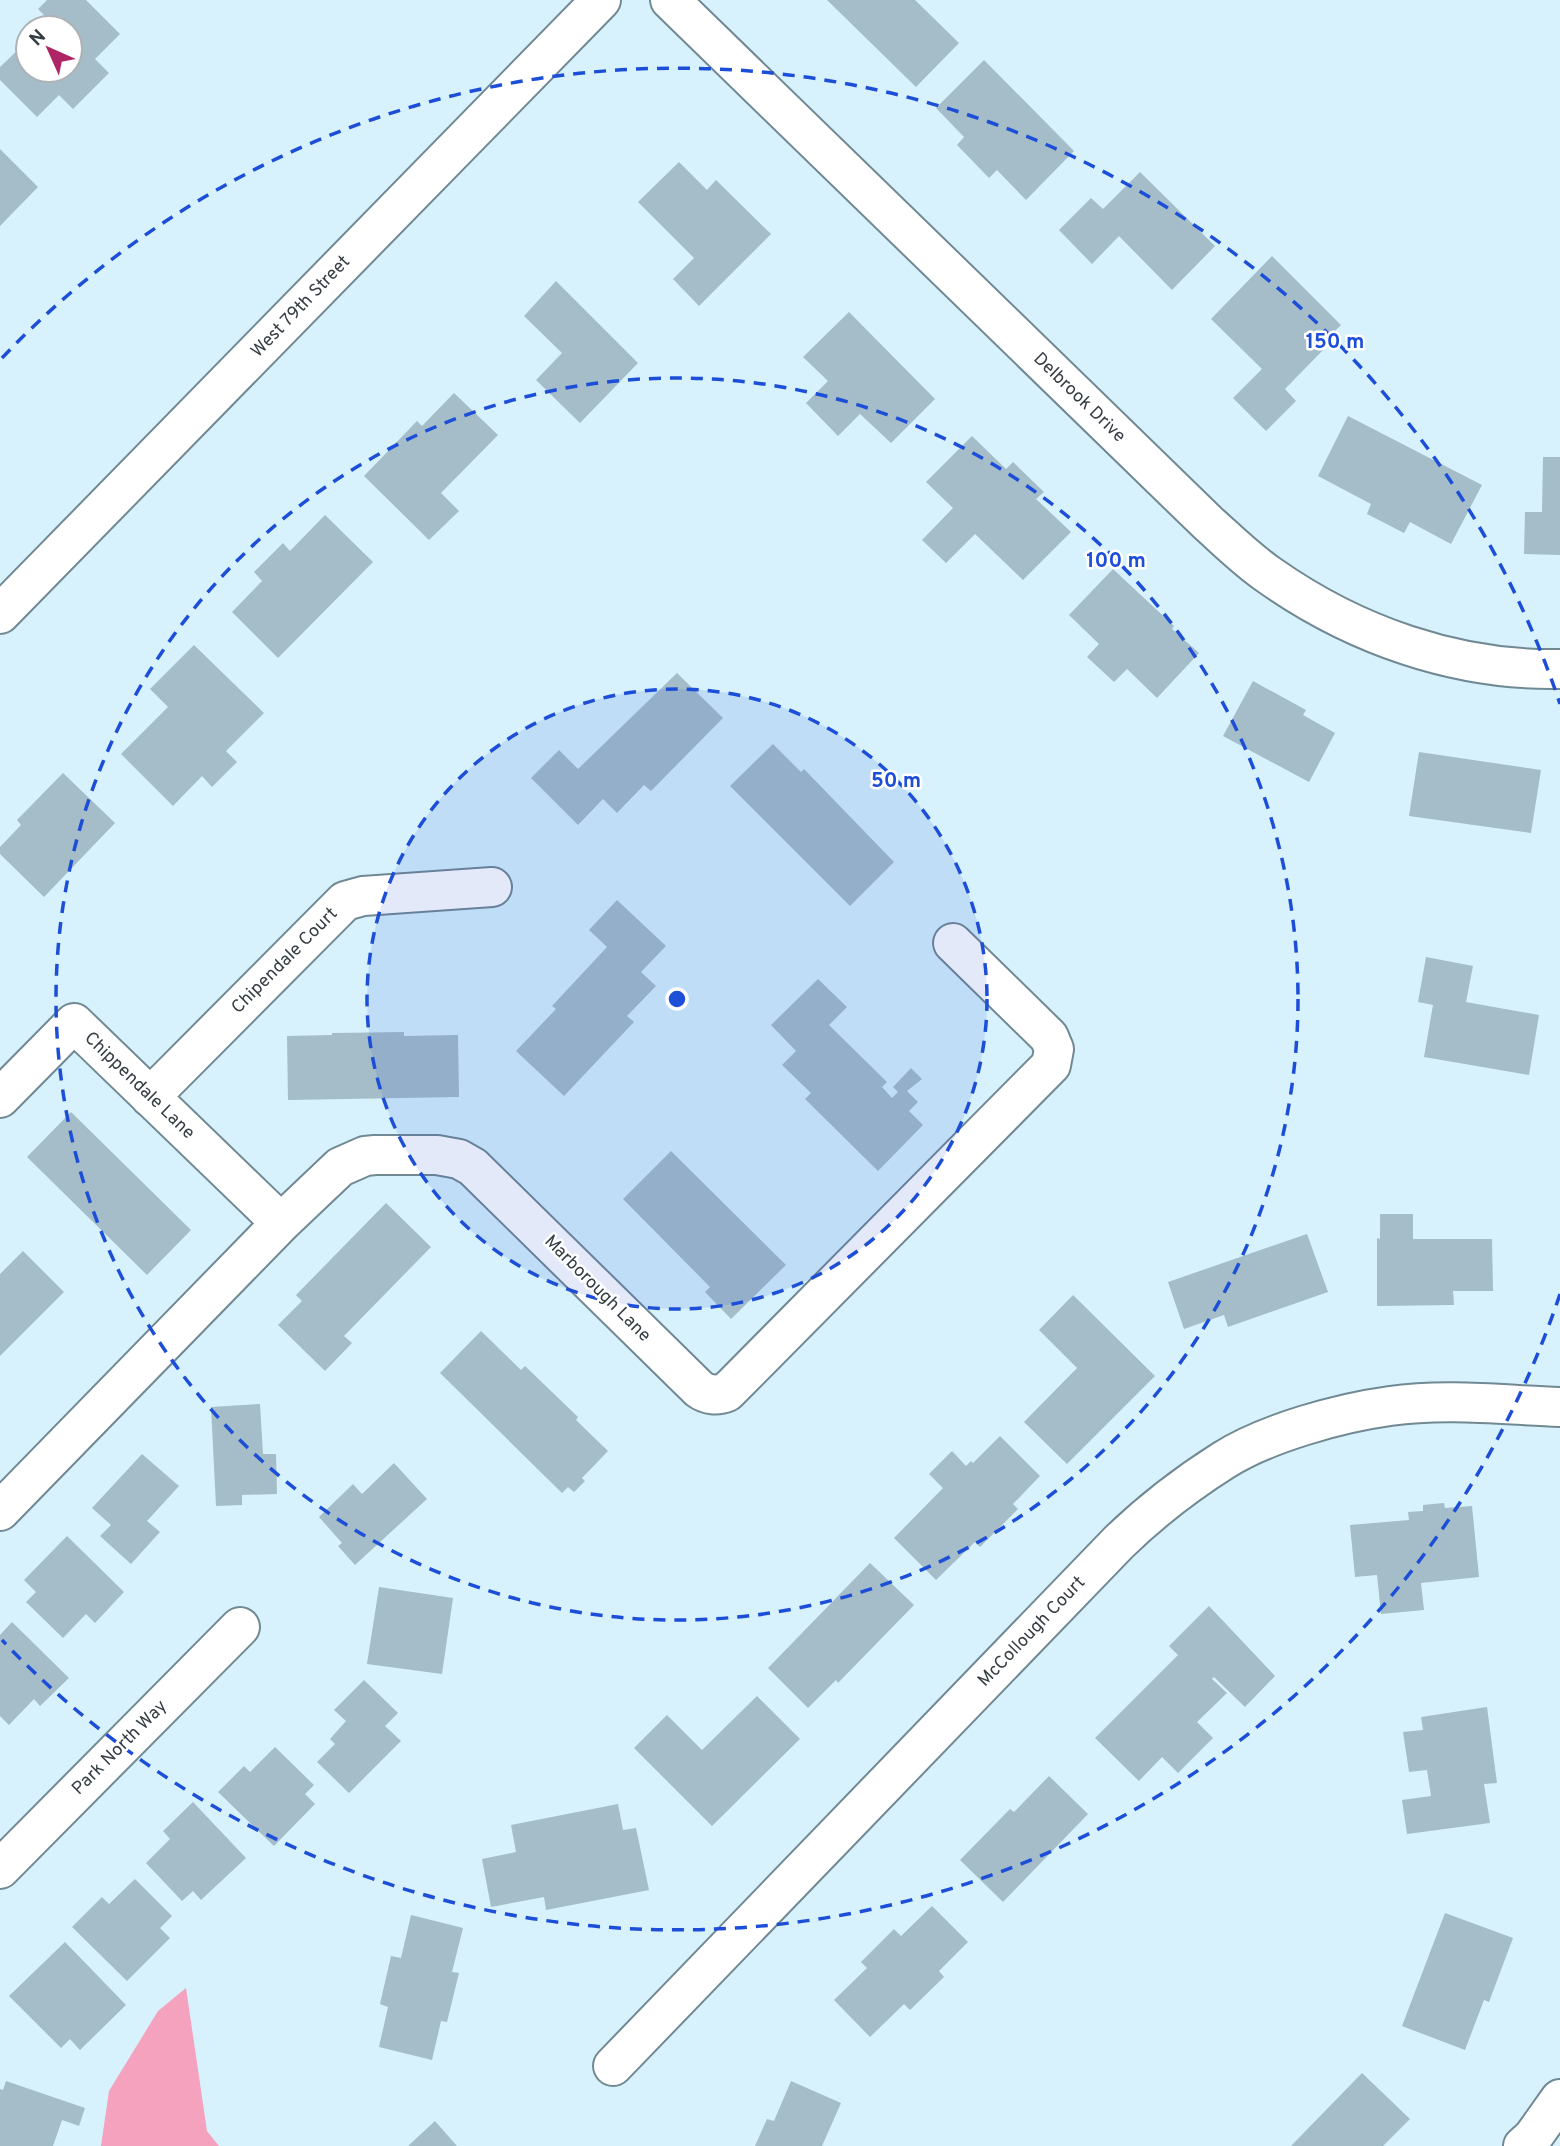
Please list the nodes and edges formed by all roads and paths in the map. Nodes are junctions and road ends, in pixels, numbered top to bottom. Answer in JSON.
{"nodes":[{"id":1,"x":601,"y":0,"type":"edge"},
{"id":2,"x":670,"y":0,"type":"edge"},
{"id":3,"x":0,"y":614,"type":"edge"},
{"id":4,"x":1560,"y":669,"type":"edge"},
{"id":5,"x":492,"y":887,"type":"dead end"},
{"id":6,"x":953,"y":943,"type":"dead end"},
{"id":7,"x":150,"y":1097,"type":"junction"},
{"id":8,"x":0,"y":1098,"type":"edge"},
{"id":9,"x":281,"y":1223,"type":"junction"},
{"id":10,"x":1560,"y":1407,"type":"edge"},
{"id":11,"x":0,"y":1511,"type":"edge"},
{"id":12,"x":240,"y":1627,"type":"dead end"},
{"id":13,"x":0,"y":1869,"type":"edge"},
{"id":14,"x":612,"y":2066,"type":"dead end"},
{"id":15,"x":1560,"y":2099,"type":"edge"},
{"id":16,"x":1523,"y":2146,"type":"edge"}],
"edges":[{"from":1,"to":3,"type":"street","name":"West 79th Street"},
{"from":2,"to":4,"type":"street","name":"Delbrook Drive"},
{"from":5,"to":7,"type":"street","name":"Chipendale Court"},
{"from":6,"to":9,"type":"street","name":"Marborough Lane"},
{"from":7,"to":8,"type":"street","name":"Chippendale Lane"},
{"from":7,"to":9,"type":"street","name":"Chippendale Lane"},
{"from":9,"to":11,"type":"street","name":"Marborough Lane"},
{"from":10,"to":14,"type":"street","name":"McCollough Court"},
{"from":12,"to":13,"type":"street","name":"Park North Way"},
{"from":15,"to":16,"type":"street"}]}
